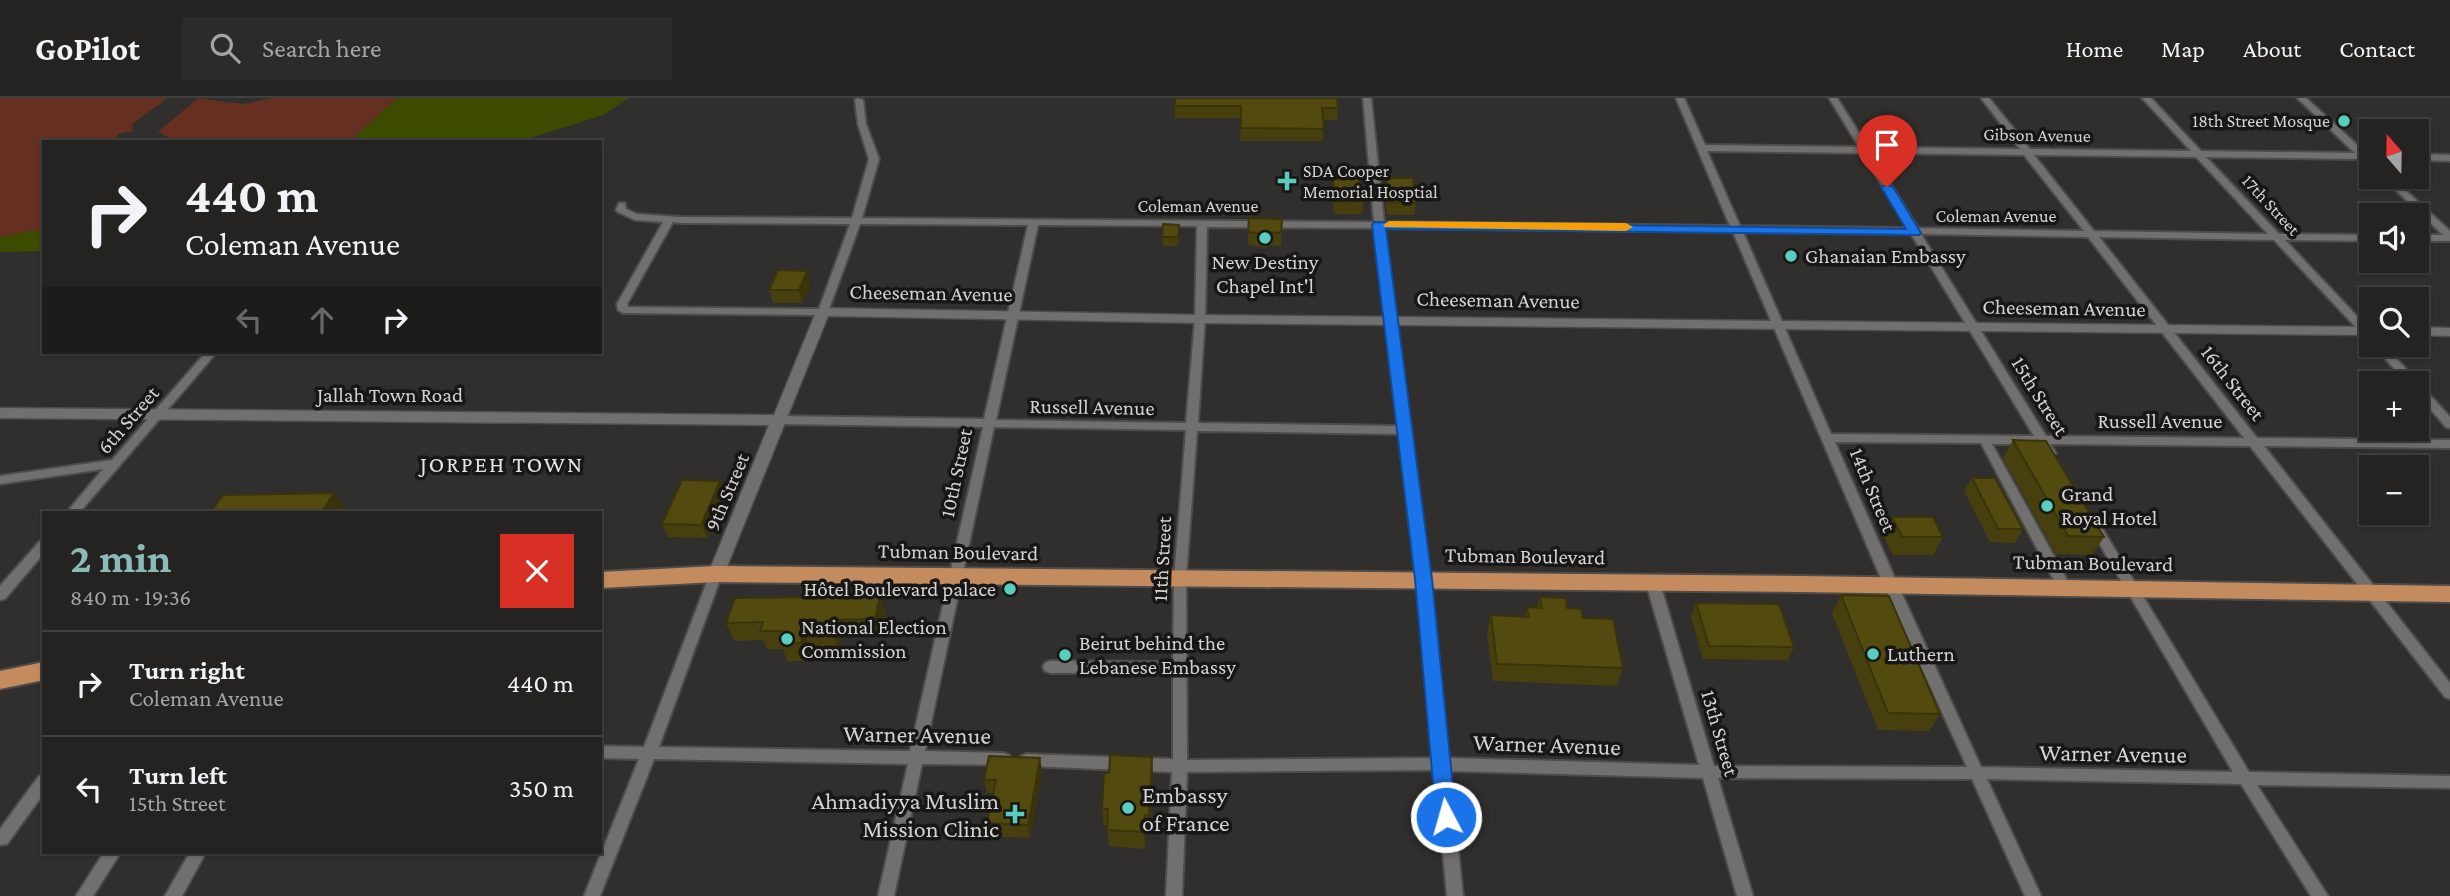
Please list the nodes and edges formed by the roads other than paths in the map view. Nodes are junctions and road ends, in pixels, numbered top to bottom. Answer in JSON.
{"nodes":[{"id":1,"x":1367,"y":98,"type":"edge"},
{"id":2,"x":1680,"y":98,"type":"edge"},
{"id":3,"x":1833,"y":98,"type":"edge"},
{"id":4,"x":1985,"y":98,"type":"edge"},
{"id":5,"x":2146,"y":98,"type":"edge"},
{"id":6,"x":2301,"y":98,"type":"edge"},
{"id":7,"x":859,"y":100,"type":"dead end"},
{"id":8,"x":1703,"y":148,"type":"junction"},
{"id":9,"x":1864,"y":149,"type":"junction"},
{"id":10,"x":2359,"y":149,"type":"edge"},
{"id":11,"x":2026,"y":150,"type":"junction"},
{"id":12,"x":2199,"y":154,"type":"junction"},
{"id":13,"x":2359,"y":156,"type":"edge"},
{"id":14,"x":2429,"y":157,"type":"edge"},
{"id":15,"x":2450,"y":158,"type":"edge"},
{"id":16,"x":2399,"y":189,"type":"edge"},
{"id":17,"x":622,"y":205,"type":"dead end"},
{"id":18,"x":669,"y":220,"type":"junction"},
{"id":19,"x":856,"y":222,"type":"junction"},
{"id":20,"x":1033,"y":223,"type":"junction"},
{"id":21,"x":1202,"y":224,"type":"junction"},
{"id":22,"x":1379,"y":225,"type":"junction"},
{"id":23,"x":1736,"y":229,"type":"junction"},
{"id":24,"x":1915,"y":233,"type":"junction"},
{"id":25,"x":2092,"y":234,"type":"junction"},
{"id":26,"x":2276,"y":236,"type":"junction"},
{"id":27,"x":2450,"y":237,"type":"edge"},
{"id":28,"x":2359,"y":238,"type":"edge"},
{"id":29,"x":2429,"y":238,"type":"edge"},
{"id":30,"x":823,"y":312,"type":"junction"},
{"id":31,"x":1012,"y":315,"type":"junction"},
{"id":32,"x":1200,"y":319,"type":"junction"},
{"id":33,"x":1390,"y":320,"type":"junction"},
{"id":34,"x":2359,"y":323,"type":"edge"},
{"id":35,"x":1779,"y":325,"type":"junction"},
{"id":36,"x":1973,"y":328,"type":"junction"},
{"id":37,"x":2167,"y":330,"type":"junction"},
{"id":38,"x":2429,"y":331,"type":"edge"},
{"id":39,"x":2450,"y":332,"type":"edge"},
{"id":40,"x":2359,"y":333,"type":"edge"},
{"id":41,"x":210,"y":354,"type":"edge"},
{"id":42,"x":2389,"y":357,"type":"edge"},
{"id":43,"x":2402,"y":371,"type":"edge"},
{"id":44,"x":2429,"y":401,"type":"edge"},
{"id":45,"x":0,"y":413,"type":"edge"},
{"id":46,"x":158,"y":415,"type":"junction"},
{"id":47,"x":780,"y":421,"type":"junction"},
{"id":48,"x":2450,"y":424,"type":"edge"},
{"id":49,"x":988,"y":425,"type":"junction"},
{"id":50,"x":1192,"y":427,"type":"junction"},
{"id":51,"x":1404,"y":430,"type":"junction"},
{"id":52,"x":1828,"y":438,"type":"junction"},
{"id":53,"x":1984,"y":439,"type":"junction"},
{"id":54,"x":2042,"y":439,"type":"junction"},
{"id":55,"x":2253,"y":440,"type":"junction"},
{"id":56,"x":2450,"y":444,"type":"edge"},
{"id":57,"x":2056,"y":462,"type":"edge"},
{"id":58,"x":116,"y":463,"type":"junction"},
{"id":59,"x":0,"y":480,"type":"edge"},
{"id":60,"x":74,"y":511,"type":"edge"},
{"id":61,"x":2091,"y":520,"type":"edge"},
{"id":62,"x":42,"y":546,"type":"edge"},
{"id":63,"x":716,"y":574,"type":"junction"},
{"id":64,"x":955,"y":577,"type":"junction"},
{"id":65,"x":1180,"y":578,"type":"junction"},
{"id":66,"x":1423,"y":579,"type":"junction"},
{"id":67,"x":602,"y":580,"type":"edge"},
{"id":68,"x":1653,"y":583,"type":"junction"},
{"id":69,"x":1890,"y":583,"type":"junction"},
{"id":70,"x":2064,"y":587,"type":"junction"},
{"id":71,"x":2134,"y":589,"type":"junction"},
{"id":72,"x":2372,"y":592,"type":"junction"},
{"id":73,"x":2450,"y":594,"type":"edge"},
{"id":74,"x":0,"y":595,"type":"edge"},
{"id":75,"x":1050,"y":667,"type":"dead end"},
{"id":76,"x":1180,"y":668,"type":"junction"},
{"id":77,"x":42,"y":671,"type":"edge"},
{"id":78,"x":0,"y":680,"type":"edge"},
{"id":79,"x":2450,"y":693,"type":"edge"},
{"id":80,"x":602,"y":752,"type":"edge"},
{"id":81,"x":649,"y":753,"type":"junction"},
{"id":82,"x":916,"y":756,"type":"junction"},
{"id":83,"x":1440,"y":764,"type":"junction"},
{"id":84,"x":1180,"y":766,"type":"junction"},
{"id":85,"x":1710,"y":772,"type":"junction"},
{"id":86,"x":1978,"y":773,"type":"junction"},
{"id":87,"x":2245,"y":778,"type":"junction"},
{"id":88,"x":2450,"y":782,"type":"edge"},
{"id":89,"x":42,"y":784,"type":"edge"},
{"id":90,"x":2,"y":839,"type":"dead end"},
{"id":91,"x":112,"y":854,"type":"edge"},
{"id":92,"x":197,"y":854,"type":"edge"},
{"id":93,"x":85,"y":896,"type":"edge"},
{"id":94,"x":173,"y":896,"type":"edge"},
{"id":95,"x":592,"y":896,"type":"edge"},
{"id":96,"x":886,"y":896,"type":"edge"},
{"id":97,"x":1174,"y":896,"type":"edge"},
{"id":98,"x":1455,"y":896,"type":"edge"},
{"id":99,"x":1745,"y":896,"type":"edge"},
{"id":100,"x":2033,"y":896,"type":"edge"},
{"id":101,"x":2320,"y":896,"type":"edge"}],
"edges":[{"from":1,"to":22,"type":"street"},
{"from":2,"to":8,"type":"street","name":"14th Street"},
{"from":3,"to":9,"type":"street","name":"15th Street"},
{"from":4,"to":11,"type":"street","name":"16th Street"},
{"from":5,"to":12,"type":"street","name":"17th Street"},
{"from":6,"to":10,"type":"street"},
{"from":7,"to":19,"type":"street","name":"9th Street"},
{"from":8,"to":9,"type":"street","name":"Gibson Avenue"},
{"from":8,"to":23,"type":"street","name":"14th Street"},
{"from":9,"to":11,"type":"street","name":"Gibson Avenue"},
{"from":9,"to":24,"type":"street","name":"15th Street"},
{"from":11,"to":12,"type":"street","name":"Gibson Avenue"},
{"from":11,"to":25,"type":"street","name":"16th Street"},
{"from":12,"to":13,"type":"street","name":"Gibson Avenue"},
{"from":12,"to":26,"type":"street","name":"17th Street"},
{"from":14,"to":15,"type":"street"},
{"from":16,"to":27,"type":"street"},
{"from":17,"to":18,"type":"street","name":"Coleman Avenue"},
{"from":18,"to":19,"type":"street","name":"Coleman Avenue"},
{"from":18,"to":30,"type":"street","name":"Cheeseman Avenue"},
{"from":19,"to":20,"type":"street","name":"Coleman Avenue"},
{"from":19,"to":30,"type":"street","name":"9th Street"},
{"from":20,"to":21,"type":"street","name":"Coleman Avenue"},
{"from":20,"to":31,"type":"street","name":"10th Street"},
{"from":21,"to":22,"type":"street","name":"Coleman Avenue"},
{"from":21,"to":32,"type":"street","name":"11th Street"},
{"from":22,"to":23,"type":"street","name":"Coleman Avenue"},
{"from":22,"to":33,"type":"street"},
{"from":23,"to":24,"type":"street","name":"Coleman Avenue"},
{"from":23,"to":35,"type":"street","name":"14th Street"},
{"from":24,"to":25,"type":"street","name":"Coleman Avenue"},
{"from":24,"to":36,"type":"street","name":"15th Street"},
{"from":25,"to":26,"type":"street","name":"Coleman Avenue"},
{"from":25,"to":37,"type":"street","name":"16th Street"},
{"from":26,"to":28,"type":"street","name":"Coleman Avenue"},
{"from":26,"to":34,"type":"street","name":"17th Street"},
{"from":27,"to":29,"type":"street"},
{"from":30,"to":31,"type":"street","name":"Cheeseman Avenue"},
{"from":30,"to":47,"type":"street","name":"9th Street"},
{"from":31,"to":32,"type":"street","name":"Cheeseman Avenue"},
{"from":31,"to":49,"type":"street","name":"10th Street"},
{"from":32,"to":33,"type":"street","name":"Cheeseman Avenue"},
{"from":32,"to":50,"type":"street","name":"11th Street"},
{"from":33,"to":35,"type":"street","name":"Cheeseman Avenue"},
{"from":33,"to":51,"type":"street"},
{"from":35,"to":36,"type":"street","name":"Cheeseman Avenue"},
{"from":35,"to":52,"type":"street","name":"14th Street"},
{"from":36,"to":37,"type":"street","name":"Cheeseman Avenue"},
{"from":36,"to":54,"type":"street","name":"15th Street"},
{"from":37,"to":40,"type":"street","name":"Cheeseman Avenue"},
{"from":37,"to":55,"type":"street","name":"16th Street"},
{"from":38,"to":39,"type":"street"},
{"from":41,"to":46,"type":"street","name":"6th Street"},
{"from":42,"to":43,"type":"street"},
{"from":44,"to":48,"type":"street"},
{"from":45,"to":46,"type":"street","name":"Jallah Town Road"},
{"from":46,"to":47,"type":"street","name":"Jallah Town Road"},
{"from":46,"to":58,"type":"street","name":"6th Street"},
{"from":47,"to":49,"type":"street","name":"Russell Avenue"},
{"from":47,"to":63,"type":"street","name":"9th Street"},
{"from":49,"to":50,"type":"street","name":"Russell Avenue"},
{"from":49,"to":64,"type":"street","name":"10th Street"},
{"from":50,"to":51,"type":"street","name":"Russell Avenue"},
{"from":50,"to":65,"type":"street","name":"11th Street"},
{"from":51,"to":66,"type":"street"},
{"from":52,"to":53,"type":"street","name":"Russell Avenue"},
{"from":52,"to":69,"type":"street","name":"14th Street"},
{"from":53,"to":54,"type":"street","name":"Russell Avenue"},
{"from":53,"to":70,"type":"street"},
{"from":54,"to":55,"type":"street","name":"Russell Avenue"},
{"from":54,"to":57,"type":"street","name":"15th Street"},
{"from":55,"to":56,"type":"street","name":"Russell Avenue"},
{"from":55,"to":72,"type":"street","name":"16th Street"},
{"from":58,"to":59,"type":"street"},
{"from":58,"to":60,"type":"street","name":"6th Street"},
{"from":61,"to":71,"type":"street"},
{"from":62,"to":74,"type":"street"},
{"from":63,"to":64,"type":"highway","name":"Tubman Boulevard"},
{"from":63,"to":67,"type":"highway","name":"Tubman Boulevard"},
{"from":63,"to":81,"type":"street","name":"9th Street"},
{"from":64,"to":65,"type":"highway","name":"Tubman Boulevard"},
{"from":64,"to":82,"type":"street","name":"10th Street"},
{"from":65,"to":66,"type":"highway","name":"Tubman Boulevard"},
{"from":65,"to":76,"type":"street","name":"11th Street"},
{"from":66,"to":68,"type":"highway","name":"Tubman Boulevard"},
{"from":66,"to":83,"type":"street"},
{"from":68,"to":69,"type":"highway","name":"Tubman Boulevard"},
{"from":68,"to":85,"type":"street","name":"13th Street"},
{"from":69,"to":70,"type":"highway","name":"Tubman Boulevard"},
{"from":69,"to":86,"type":"street","name":"14th Street"},
{"from":70,"to":71,"type":"highway","name":"Tubman Boulevard"},
{"from":71,"to":72,"type":"highway","name":"Tubman Boulevard"},
{"from":71,"to":87,"type":"street"},
{"from":72,"to":73,"type":"highway","name":"Tubman Boulevard"},
{"from":72,"to":79,"type":"street","name":"16th Street"},
{"from":75,"to":76,"type":"street"},
{"from":76,"to":84,"type":"street","name":"11th Street"},
{"from":77,"to":78,"type":"highway"},
{"from":80,"to":81,"type":"street","name":"Warner Avenue"},
{"from":81,"to":82,"type":"street","name":"Warner Avenue"},
{"from":81,"to":95,"type":"street","name":"9th Street"},
{"from":82,"to":84,"type":"street","name":"Warner Avenue"},
{"from":82,"to":96,"type":"street","name":"10th Street"},
{"from":83,"to":84,"type":"street","name":"Warner Avenue"},
{"from":83,"to":85,"type":"street","name":"Warner Avenue"},
{"from":83,"to":98,"type":"street"},
{"from":84,"to":97,"type":"street","name":"11th Street"},
{"from":85,"to":86,"type":"street","name":"Warner Avenue"},
{"from":85,"to":99,"type":"street","name":"13th Street"},
{"from":86,"to":87,"type":"street","name":"Warner Avenue"},
{"from":86,"to":100,"type":"street","name":"14th Street"},
{"from":87,"to":88,"type":"street","name":"Warner Avenue"},
{"from":87,"to":101,"type":"street"},
{"from":89,"to":90,"type":"street"},
{"from":91,"to":93,"type":"street"},
{"from":92,"to":94,"type":"street"}]}
